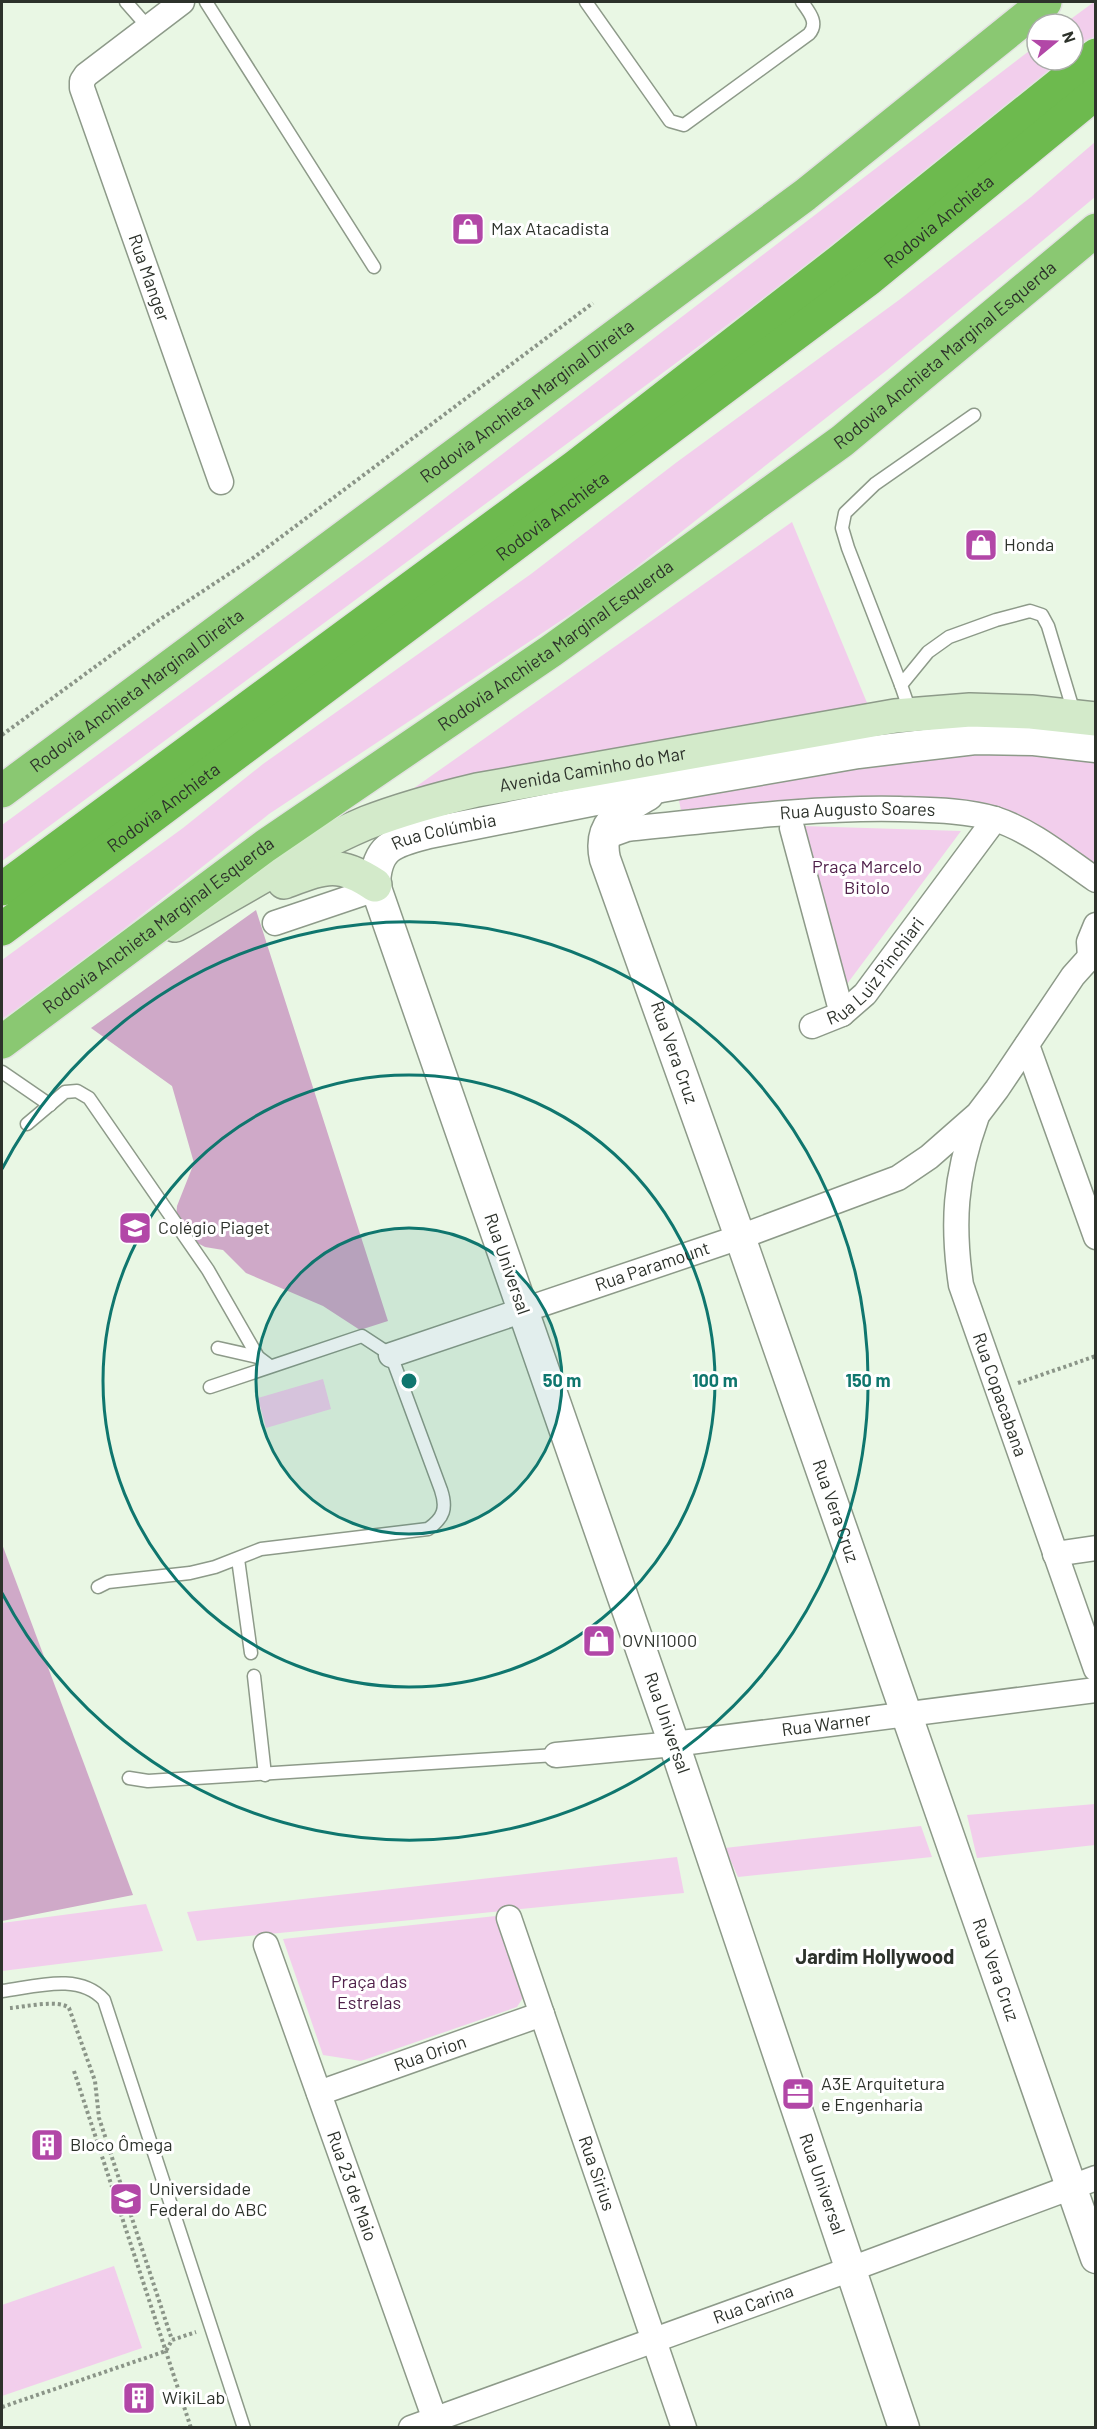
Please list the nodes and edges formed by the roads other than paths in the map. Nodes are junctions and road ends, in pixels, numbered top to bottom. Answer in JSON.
{"nodes":[{"id":1,"x":126,"y":2,"type":"edge"},
{"id":2,"x":182,"y":2,"type":"edge"},
{"id":3,"x":206,"y":2,"type":"edge"},
{"id":4,"x":586,"y":2,"type":"edge"},
{"id":5,"x":802,"y":2,"type":"edge"},
{"id":6,"x":1011,"y":2,"type":"edge"},
{"id":7,"x":1045,"y":2,"type":"edge"},
{"id":8,"x":148,"y":27,"type":"junction"},
{"id":9,"x":1095,"y":55,"type":"edge"},
{"id":10,"x":1095,"y":93,"type":"edge"},
{"id":11,"x":861,"y":149,"type":"junction"},
{"id":12,"x":1089,"y":238,"type":"edge"},
{"id":13,"x":374,"y":267,"type":"dead end"},
{"id":14,"x":974,"y":415,"type":"dead end"},
{"id":15,"x":221,"y":482,"type":"dead end"},
{"id":16,"x":906,"y":700,"type":"junction"},
{"id":17,"x":1085,"y":718,"type":"edge"},
{"id":18,"x":1095,"y":747,"type":"edge"},
{"id":19,"x":661,"y":787,"type":"junction"},
{"id":20,"x":2,"y":792,"type":"edge"},
{"id":21,"x":542,"y":810,"type":"junction"},
{"id":22,"x":994,"y":819,"type":"junction"},
{"id":23,"x":792,"y":828,"type":"dead end"},
{"id":24,"x":602,"y":837,"type":"junction"},
{"id":25,"x":1095,"y":880,"type":"edge"},
{"id":26,"x":376,"y":887,"type":"junction"},
{"id":27,"x":2,"y":889,"type":"edge"},
{"id":28,"x":201,"y":912,"type":"junction"},
{"id":29,"x":275,"y":923,"type":"dead end"},
{"id":30,"x":1095,"y":925,"type":"edge"},
{"id":31,"x":2,"y":929,"type":"edge"},
{"id":32,"x":123,"y":952,"type":"junction"},
{"id":33,"x":1092,"y":956,"type":"edge"},
{"id":34,"x":842,"y":1014,"type":"junction"},
{"id":35,"x":812,"y":1026,"type":"dead end"},
{"id":36,"x":2,"y":1042,"type":"edge"},
{"id":37,"x":1027,"y":1046,"type":"junction"},
{"id":38,"x":2,"y":1072,"type":"edge"},
{"id":39,"x":50,"y":1105,"type":"junction"},
{"id":40,"x":978,"y":1114,"type":"junction"},
{"id":41,"x":27,"y":1124,"type":"dead end"},
{"id":42,"x":961,"y":1167,"type":"junction"},
{"id":43,"x":910,"y":1171,"type":"junction"},
{"id":44,"x":740,"y":1237,"type":"junction"},
{"id":45,"x":1095,"y":1237,"type":"edge"},
{"id":46,"x":523,"y":1311,"type":"junction"},
{"id":47,"x":218,"y":1348,"type":"dead end"},
{"id":48,"x":391,"y":1355,"type":"junction"},
{"id":49,"x":258,"y":1357,"type":"junction"},
{"id":50,"x":270,"y":1366,"type":"junction"},
{"id":51,"x":210,"y":1387,"type":"dead end"},
{"id":52,"x":1095,"y":1548,"type":"edge"},
{"id":53,"x":1054,"y":1554,"type":"junction"},
{"id":54,"x":238,"y":1559,"type":"junction"},
{"id":55,"x":98,"y":1587,"type":"dead end"},
{"id":56,"x":251,"y":1653,"type":"dead end"},
{"id":57,"x":1095,"y":1669,"type":"edge"},
{"id":58,"x":254,"y":1677,"type":"dead end"},
{"id":59,"x":1095,"y":1690,"type":"edge"},
{"id":60,"x":906,"y":1714,"type":"junction"},
{"id":61,"x":674,"y":1744,"type":"junction"},
{"id":62,"x":556,"y":1755,"type":"joint"},
{"id":63,"x":265,"y":1775,"type":"junction"},
{"id":64,"x":129,"y":1778,"type":"dead end"},
{"id":65,"x":509,"y":1918,"type":"dead end"},
{"id":66,"x":266,"y":1945,"type":"dead end"},
{"id":67,"x":2,"y":1991,"type":"edge"},
{"id":68,"x":542,"y":2014,"type":"junction"},
{"id":69,"x":319,"y":2093,"type":"junction"},
{"id":70,"x":1083,"y":2182,"type":"edge"},
{"id":71,"x":1095,"y":2258,"type":"edge"},
{"id":72,"x":851,"y":2270,"type":"junction"},
{"id":73,"x":654,"y":2340,"type":"junction"},
{"id":74,"x":436,"y":2423,"type":"edge"},
{"id":75,"x":244,"y":2427,"type":"edge"},
{"id":76,"x":411,"y":2427,"type":"edge"},
{"id":77,"x":684,"y":2427,"type":"edge"},
{"id":78,"x":904,"y":2427,"type":"edge"}],
"edges":[{"from":1,"to":8,"type":"lane"},
{"from":2,"to":8,"type":"street"},
{"from":3,"to":13,"type":"lane"},
{"from":4,"to":5,"type":"lane"},
{"from":6,"to":11,"type":"highway"},
{"from":7,"to":11,"type":"highway","name":"Rodovia Anchieta Marginal Direita"},
{"from":8,"to":15,"type":"street","name":"Rua Manger"},
{"from":9,"to":27,"type":"highway","name":"Rodovia Anchieta"},
{"from":10,"to":31,"type":"highway","name":"Rodovia Anchieta"},
{"from":11,"to":20,"type":"highway","name":"Rodovia Anchieta Marginal Direita"},
{"from":12,"to":32,"type":"highway","name":"Rodovia Anchieta Marginal Esquerda"},
{"from":14,"to":16,"type":"lane"},
{"from":16,"to":17,"type":"main road","name":"Avenida Caminho do Mar"},
{"from":16,"to":17,"type":"lane"},
{"from":16,"to":28,"type":"main road","name":"Avenida Caminho do Mar"},
{"from":18,"to":19,"type":"street","name":"Avenida Caminho do Mar"},
{"from":19,"to":21,"type":"street","name":"Rua Colúmbia"},
{"from":19,"to":24,"type":"street"},
{"from":21,"to":24,"type":"street","name":"Rua Colúmbia"},
{"from":21,"to":26,"type":"street","name":"Rua Colúmbia"},
{"from":22,"to":24,"type":"street","name":"Rua Augusto Soares"},
{"from":22,"to":25,"type":"street","name":"Rua Augusto Soares"},
{"from":22,"to":34,"type":"street","name":"Rua Luiz Pinchiari"},
{"from":23,"to":34,"type":"street"},
{"from":24,"to":44,"type":"street","name":"Rua Vera Cruz"},
{"from":26,"to":28,"type":"main road"},
{"from":26,"to":29,"type":"street"},
{"from":26,"to":46,"type":"street","name":"Rua Universal"},
{"from":28,"to":32,"type":"main road","name":"Avenida Caminho do Mar"},
{"from":30,"to":33,"type":"street","name":"Rua Paramount"},
{"from":32,"to":36,"type":"highway","name":"Rodovia Anchieta Marginal Esquerda"},
{"from":33,"to":37,"type":"street","name":"Rua Paramount"},
{"from":34,"to":35,"type":"street","name":"Rua Luiz Pinchiari"},
{"from":37,"to":40,"type":"street","name":"Rua Paramount"},
{"from":37,"to":45,"type":"street"},
{"from":38,"to":39,"type":"lane"},
{"from":39,"to":41,"type":"lane"},
{"from":39,"to":49,"type":"lane"},
{"from":40,"to":42,"type":"street","name":"Rua Copacabana"},
{"from":40,"to":43,"type":"street","name":"Rua Paramount"},
{"from":42,"to":43,"type":"street","name":"Rua Paramount"},
{"from":42,"to":53,"type":"street","name":"Rua Copacabana"},
{"from":43,"to":44,"type":"street","name":"Rua Paramount"},
{"from":44,"to":46,"type":"street","name":"Rua Paramount"},
{"from":44,"to":60,"type":"street","name":"Rua Vera Cruz"},
{"from":46,"to":48,"type":"street","name":"Rua Paramount"},
{"from":46,"to":61,"type":"street","name":"Rua Universal"},
{"from":47,"to":49,"type":"lane"},
{"from":48,"to":50,"type":"lane"},
{"from":48,"to":54,"type":"lane"},
{"from":49,"to":50,"type":"lane"},
{"from":50,"to":51,"type":"lane"},
{"from":52,"to":53,"type":"street"},
{"from":53,"to":57,"type":"street","name":"Rua Copacabana"},
{"from":54,"to":55,"type":"lane"},
{"from":54,"to":56,"type":"lane"},
{"from":58,"to":63,"type":"lane"},
{"from":59,"to":60,"type":"street","name":"Rua Warner"},
{"from":60,"to":61,"type":"street","name":"Rua Warner"},
{"from":60,"to":70,"type":"street","name":"Rua Vera Cruz"},
{"from":61,"to":62,"type":"street","name":"Rua Warner"},
{"from":61,"to":72,"type":"street","name":"Rua Universal"},
{"from":62,"to":63,"type":"lane"},
{"from":63,"to":64,"type":"lane"},
{"from":65,"to":68,"type":"street","name":"Rua Sirius"},
{"from":66,"to":69,"type":"street","name":"Rua 23 de Maio"},
{"from":67,"to":75,"type":"lane"},
{"from":68,"to":69,"type":"street","name":"Rua Orion"},
{"from":68,"to":73,"type":"street","name":"Rua Sirius"},
{"from":69,"to":74,"type":"street","name":"Rua 23 de Maio"},
{"from":70,"to":71,"type":"street","name":"Rua Vera Cruz"},
{"from":70,"to":72,"type":"street","name":"Rua Carina"},
{"from":72,"to":73,"type":"street","name":"Rua Carina"},
{"from":72,"to":78,"type":"street","name":"Rua Universal"},
{"from":73,"to":74,"type":"street","name":"Rua Carina"},
{"from":73,"to":77,"type":"street","name":"Rua Sirius"},
{"from":74,"to":76,"type":"street","name":"Rua Carina"}]}
